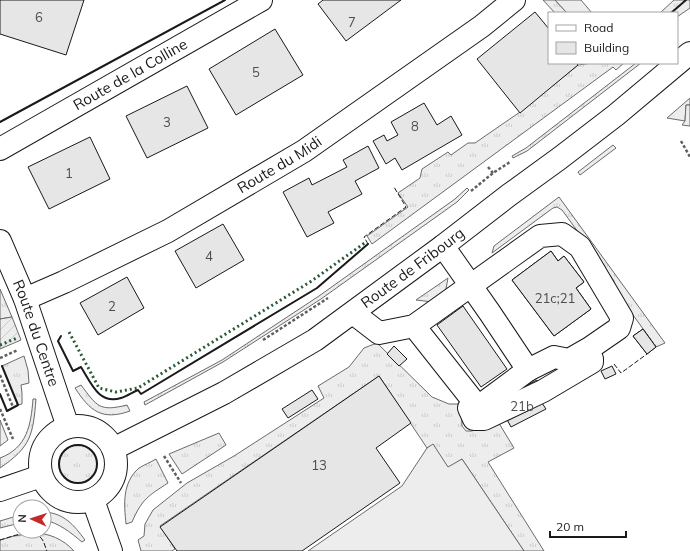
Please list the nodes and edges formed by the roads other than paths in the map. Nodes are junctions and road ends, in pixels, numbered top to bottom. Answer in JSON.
{"nodes":[{"id":1,"x":261,"y":0,"type":"edge"},
{"id":2,"x":514,"y":0,"type":"edge"},
{"id":3,"x":690,"y":53,"type":"edge"},
{"id":4,"x":678,"y":63,"type":"edge"},
{"id":5,"x":677,"y":64,"type":"edge"},
{"id":6,"x":0,"y":149,"type":"edge"},
{"id":7,"x":0,"y":241,"type":"edge"},
{"id":8,"x":444,"y":246,"type":"junction"},
{"id":9,"x":471,"y":285,"type":"junction"},
{"id":10,"x":25,"y":299,"type":"junction"},
{"id":11,"x":352,"y":313,"type":"junction"},
{"id":12,"x":414,"y":326,"type":"junction"},
{"id":13,"x":590,"y":348,"type":"junction"},
{"id":14,"x":528,"y":370,"type":"junction"},
{"id":15,"x":470,"y":397,"type":"junction"},
{"id":16,"x":68,"y":427,"type":"junction"},
{"id":17,"x":113,"y":449,"type":"junction"},
{"id":18,"x":41,"y":476,"type":"junction"},
{"id":19,"x":0,"y":490,"type":"edge"},
{"id":20,"x":93,"y":500,"type":"junction"},
{"id":21,"x":111,"y":551,"type":"edge"}],
"edges":[{"from":1,"to":6,"type":"street","name":"Route de la Colline"},
{"from":2,"to":10,"type":"street","name":"Route du Midi"},
{"from":3,"to":4,"type":"street","name":"Route de Fribourg"},
{"from":5,"to":8,"type":"street","name":"Route de Fribourg"},
{"from":7,"to":10,"type":"street","name":"Route du Centre"},
{"from":8,"to":9,"type":"street"},
{"from":8,"to":11,"type":"street","name":"Route de Fribourg"},
{"from":9,"to":12,"type":"street"},
{"from":9,"to":13,"type":"street"},
{"from":9,"to":14,"type":"street"},
{"from":10,"to":16,"type":"street","name":"Route du Centre"},
{"from":11,"to":12,"type":"street"},
{"from":11,"to":17,"type":"street","name":"Route de Fribourg"},
{"from":12,"to":15,"type":"street"},
{"from":13,"to":14,"type":"street"},
{"from":13,"to":15,"type":"street"},
{"from":14,"to":15,"type":"street"},
{"from":16,"to":17,"type":"street"},
{"from":16,"to":18,"type":"street"},
{"from":17,"to":20,"type":"street"},
{"from":18,"to":19,"type":"street"},
{"from":18,"to":20,"type":"street"},
{"from":20,"to":21,"type":"street"}]}
